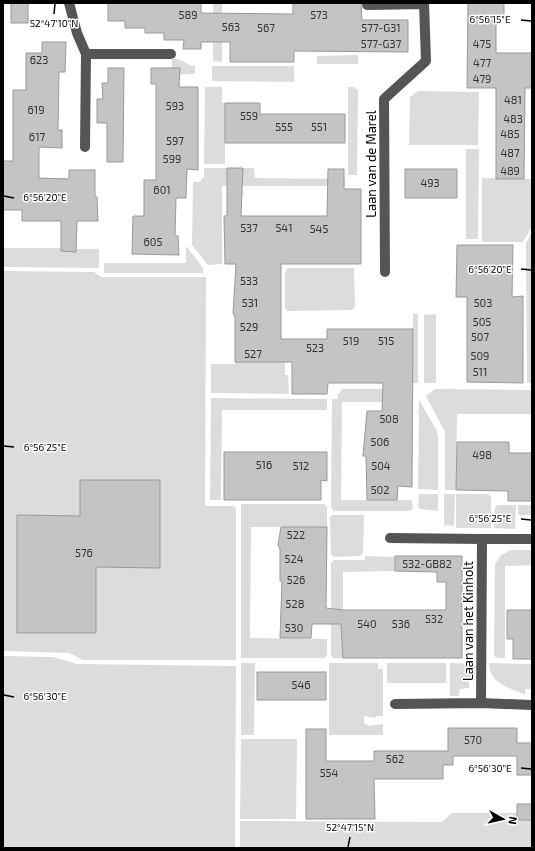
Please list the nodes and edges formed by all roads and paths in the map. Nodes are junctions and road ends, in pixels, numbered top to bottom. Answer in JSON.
{"nodes":[{"id":1,"x":69,"y":3,"type":"edge"},
{"id":2,"x":424,"y":4,"type":"edge"},
{"id":3,"x":367,"y":5,"type":"dead end"},
{"id":4,"x":86,"y":54,"type":"junction"},
{"id":5,"x":171,"y":54,"type":"dead end"},
{"id":6,"x":86,"y":148,"type":"dead end"},
{"id":7,"x":385,"y":272,"type":"dead end"},
{"id":8,"x":390,"y":538,"type":"dead end"},
{"id":9,"x":482,"y":539,"type":"junction"},
{"id":10,"x":532,"y":539,"type":"edge"},
{"id":11,"x":482,"y":703,"type":"junction"},
{"id":12,"x":395,"y":704,"type":"dead end"},
{"id":13,"x":532,"y":705,"type":"edge"}],
"edges":[{"from":1,"to":4,"type":"street"},
{"from":2,"to":3,"type":"street"},
{"from":2,"to":7,"type":"street","name":"Laan van de Marel"},
{"from":4,"to":5,"type":"street"},
{"from":4,"to":6,"type":"street"},
{"from":8,"to":9,"type":"street"},
{"from":9,"to":10,"type":"street"},
{"from":9,"to":11,"type":"street","name":"Laan van het Kinholt"},
{"from":11,"to":12,"type":"street"},
{"from":11,"to":13,"type":"street"}]}
